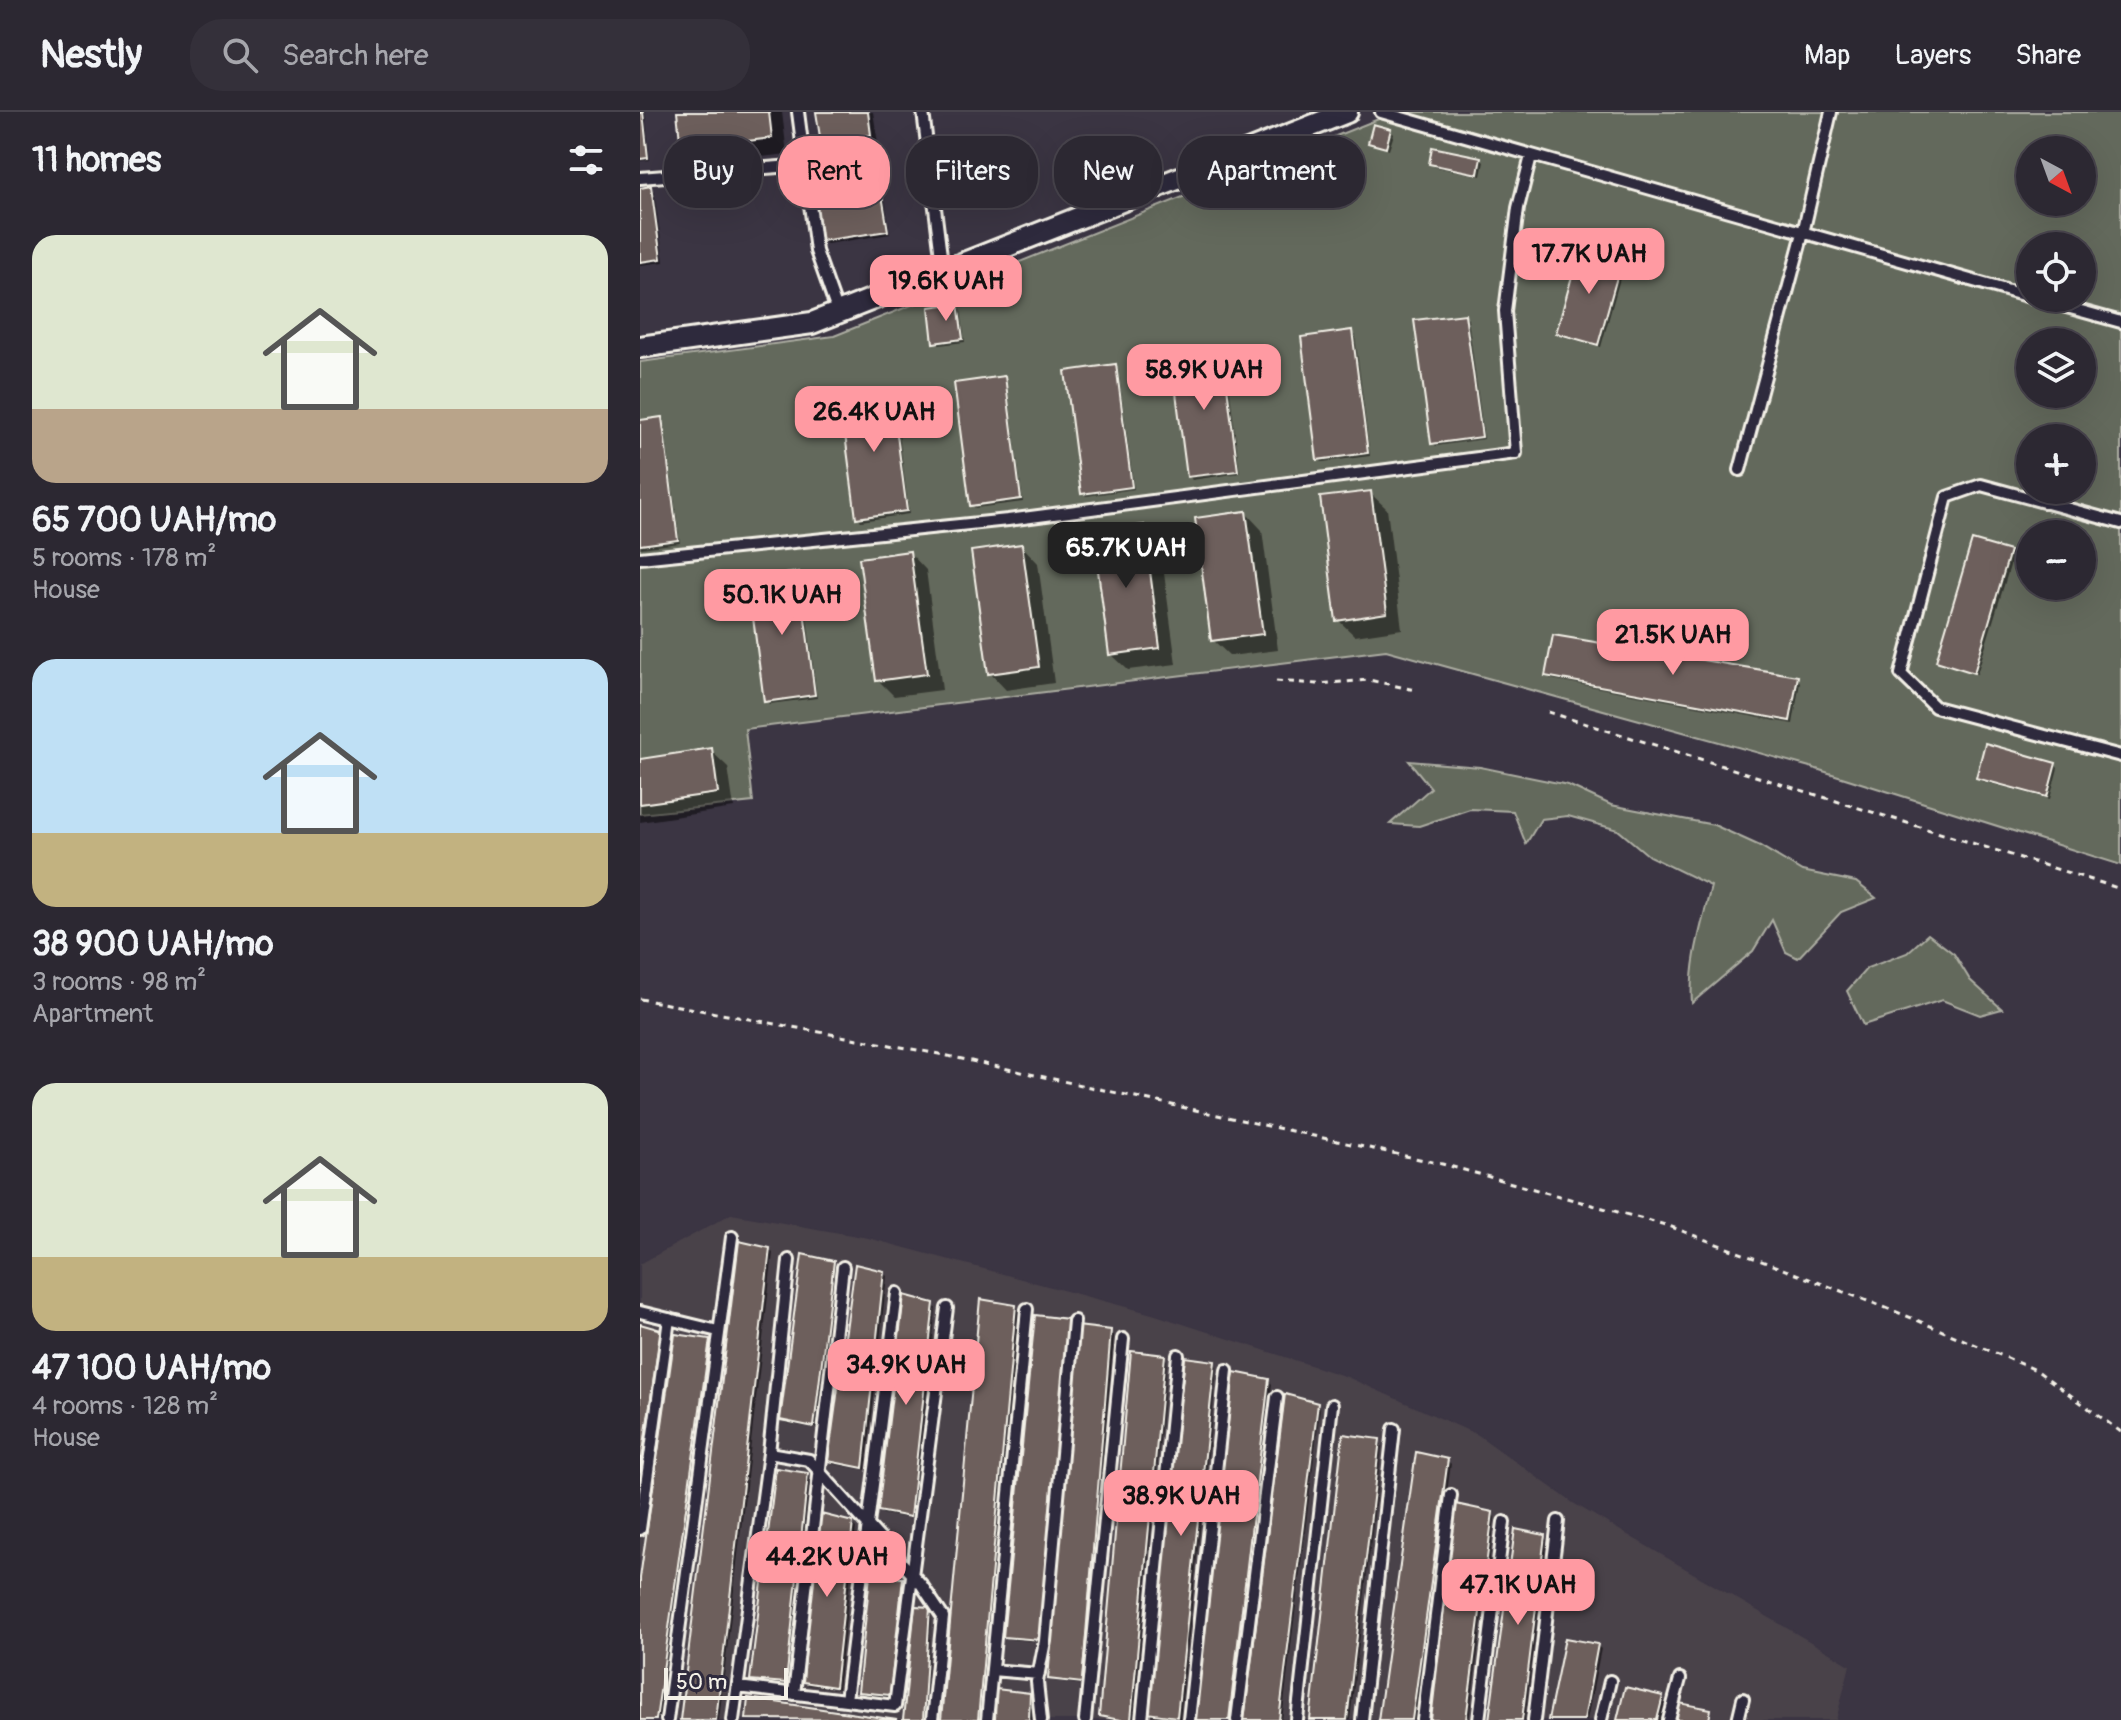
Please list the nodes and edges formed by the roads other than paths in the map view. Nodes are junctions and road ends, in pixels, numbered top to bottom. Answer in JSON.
{"nodes":[{"id":1,"x":798,"y":112,"type":"edge"},
{"id":2,"x":923,"y":112,"type":"edge"},
{"id":3,"x":1347,"y":112,"type":"edge"},
{"id":4,"x":1381,"y":112,"type":"edge"},
{"id":5,"x":1831,"y":112,"type":"edge"},
{"id":6,"x":801,"y":136,"type":"edge"},
{"id":7,"x":1531,"y":156,"type":"junction"},
{"id":8,"x":778,"y":167,"type":"edge"},
{"id":9,"x":640,"y":178,"type":"edge"},
{"id":10,"x":810,"y":208,"type":"edge"},
{"id":11,"x":1803,"y":233,"type":"junction"},
{"id":12,"x":943,"y":272,"type":"junction"},
{"id":13,"x":2016,"y":293,"type":"edge"},
{"id":14,"x":2085,"y":312,"type":"edge"},
{"id":15,"x":838,"y":313,"type":"junction"},
{"id":16,"x":2121,"y":322,"type":"edge"},
{"id":17,"x":640,"y":347,"type":"edge"},
{"id":18,"x":1740,"y":470,"type":"dead end"},
{"id":19,"x":2121,"y":523,"type":"edge"},
{"id":20,"x":640,"y":558,"type":"edge"},
{"id":21,"x":2121,"y":756,"type":"edge"},
{"id":22,"x":732,"y":1237,"type":"dead end"},
{"id":23,"x":789,"y":1260,"type":"dead end"},
{"id":24,"x":843,"y":1267,"type":"dead end"},
{"id":25,"x":897,"y":1293,"type":"dead end"},
{"id":26,"x":947,"y":1308,"type":"dead end"},
{"id":27,"x":1027,"y":1309,"type":"dead end"},
{"id":28,"x":640,"y":1312,"type":"edge"},
{"id":29,"x":669,"y":1319,"type":"junction"},
{"id":30,"x":1074,"y":1321,"type":"dead end"},
{"id":31,"x":718,"y":1331,"type":"junction"},
{"id":32,"x":1123,"y":1339,"type":"dead end"},
{"id":33,"x":1178,"y":1355,"type":"dead end"},
{"id":34,"x":1227,"y":1370,"type":"dead end"},
{"id":35,"x":1277,"y":1397,"type":"dead end"},
{"id":36,"x":1332,"y":1405,"type":"dead end"},
{"id":37,"x":1394,"y":1429,"type":"dead end"},
{"id":38,"x":769,"y":1453,"type":"junction"},
{"id":39,"x":819,"y":1471,"type":"junction"},
{"id":40,"x":1451,"y":1495,"type":"dead end"},
{"id":41,"x":1558,"y":1521,"type":"dead end"},
{"id":42,"x":1504,"y":1522,"type":"dead end"},
{"id":43,"x":868,"y":1525,"type":"junction"},
{"id":44,"x":640,"y":1529,"type":"edge"},
{"id":45,"x":914,"y":1576,"type":"junction"},
{"id":46,"x":992,"y":1670,"type":"junction"},
{"id":47,"x":1039,"y":1674,"type":"junction"},
{"id":48,"x":1680,"y":1679,"type":"dead end"},
{"id":49,"x":1610,"y":1681,"type":"dead end"},
{"id":50,"x":738,"y":1687,"type":"junction"},
{"id":51,"x":794,"y":1694,"type":"junction"},
{"id":52,"x":1743,"y":1699,"type":"dead end"},
{"id":53,"x":846,"y":1700,"type":"junction"},
{"id":54,"x":667,"y":1720,"type":"edge"},
{"id":55,"x":733,"y":1720,"type":"edge"},
{"id":56,"x":932,"y":1720,"type":"edge"},
{"id":57,"x":987,"y":1720,"type":"edge"},
{"id":58,"x":1041,"y":1720,"type":"edge"},
{"id":59,"x":1085,"y":1720,"type":"edge"},
{"id":60,"x":1142,"y":1720,"type":"edge"},
{"id":61,"x":1189,"y":1720,"type":"edge"},
{"id":62,"x":1237,"y":1720,"type":"edge"},
{"id":63,"x":1297,"y":1720,"type":"edge"},
{"id":64,"x":1362,"y":1720,"type":"edge"},
{"id":65,"x":1423,"y":1720,"type":"edge"},
{"id":66,"x":1479,"y":1720,"type":"edge"},
{"id":67,"x":1534,"y":1720,"type":"edge"},
{"id":68,"x":1601,"y":1720,"type":"edge"},
{"id":69,"x":1669,"y":1720,"type":"edge"},
{"id":70,"x":1738,"y":1720,"type":"edge"}],
"edges":[{"from":1,"to":6,"type":"lane"},
{"from":2,"to":12,"type":"lane"},
{"from":3,"to":12,"type":"street"},
{"from":4,"to":7,"type":"lane"},
{"from":5,"to":11,"type":"lane"},
{"from":7,"to":11,"type":"lane"},
{"from":7,"to":20,"type":"lane"},
{"from":8,"to":9,"type":"lane"},
{"from":10,"to":15,"type":"lane"},
{"from":11,"to":13,"type":"lane"},
{"from":11,"to":18,"type":"lane"},
{"from":12,"to":15,"type":"street"},
{"from":14,"to":16,"type":"lane"},
{"from":15,"to":17,"type":"street"},
{"from":19,"to":21,"type":"lane"},
{"from":22,"to":31,"type":"lane"},
{"from":23,"to":38,"type":"lane"},
{"from":24,"to":39,"type":"lane"},
{"from":25,"to":43,"type":"lane"},
{"from":26,"to":45,"type":"lane"},
{"from":27,"to":46,"type":"lane"},
{"from":28,"to":29,"type":"lane"},
{"from":29,"to":31,"type":"lane"},
{"from":29,"to":44,"type":"lane"},
{"from":30,"to":47,"type":"lane"},
{"from":31,"to":54,"type":"lane"},
{"from":32,"to":59,"type":"lane"},
{"from":33,"to":60,"type":"lane"},
{"from":34,"to":61,"type":"lane"},
{"from":35,"to":62,"type":"lane"},
{"from":36,"to":63,"type":"lane"},
{"from":37,"to":64,"type":"lane"},
{"from":38,"to":39,"type":"lane"},
{"from":38,"to":50,"type":"lane"},
{"from":39,"to":43,"type":"lane"},
{"from":39,"to":51,"type":"lane"},
{"from":40,"to":65,"type":"lane"},
{"from":41,"to":67,"type":"lane"},
{"from":42,"to":66,"type":"lane"},
{"from":43,"to":45,"type":"lane"},
{"from":43,"to":53,"type":"lane"},
{"from":45,"to":53,"type":"lane"},
{"from":45,"to":56,"type":"lane"},
{"from":46,"to":47,"type":"lane"},
{"from":46,"to":57,"type":"lane"},
{"from":47,"to":58,"type":"lane"},
{"from":48,"to":69,"type":"lane"},
{"from":49,"to":68,"type":"lane"},
{"from":50,"to":51,"type":"lane"},
{"from":50,"to":55,"type":"lane"},
{"from":51,"to":53,"type":"lane"},
{"from":52,"to":70,"type":"lane"}]}
